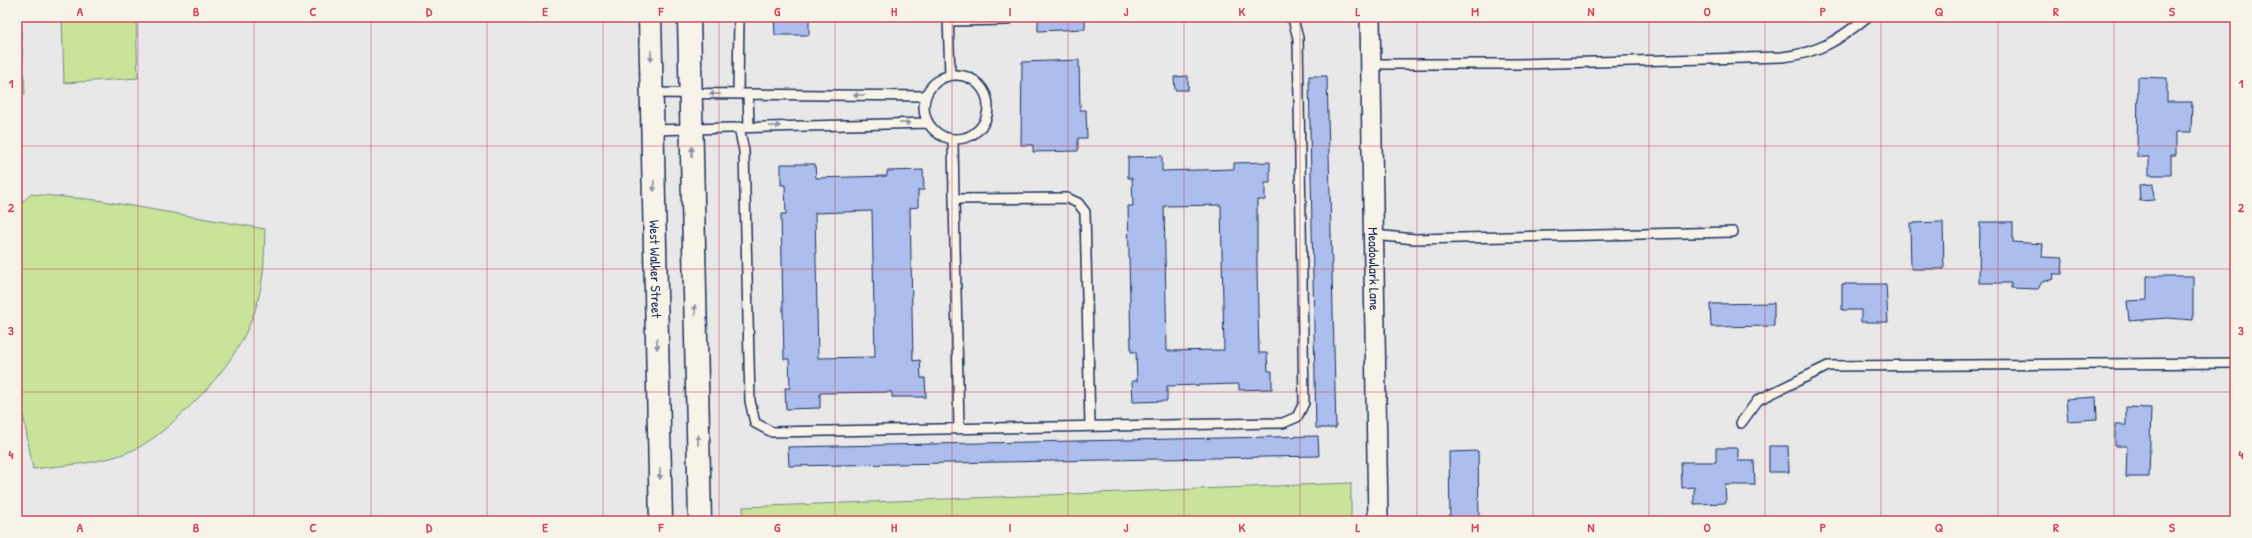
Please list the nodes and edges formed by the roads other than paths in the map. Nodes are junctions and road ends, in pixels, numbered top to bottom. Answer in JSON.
{"nodes":[{"id":1,"x":650,"y":17,"type":"edge"},
{"id":2,"x":689,"y":17,"type":"edge"},
{"id":3,"x":739,"y":17,"type":"edge"},
{"id":4,"x":1007,"y":17,"type":"edge"},
{"id":5,"x":1290,"y":17,"type":"edge"},
{"id":6,"x":1370,"y":17,"type":"edge"},
{"id":7,"x":1867,"y":17,"type":"edge"},
{"id":8,"x":948,"y":19,"type":"edge"},
{"id":9,"x":1370,"y":64,"type":"junction"},
{"id":10,"x":950,"y":75,"type":"junction"},
{"id":11,"x":652,"y":93,"type":"junction"},
{"id":12,"x":691,"y":94,"type":"junction"},
{"id":13,"x":738,"y":94,"type":"junction"},
{"id":14,"x":748,"y":94,"type":"junction"},
{"id":15,"x":926,"y":96,"type":"junction"},
{"id":16,"x":928,"y":123,"type":"junction"},
{"id":17,"x":739,"y":127,"type":"junction"},
{"id":18,"x":749,"y":127,"type":"junction"},
{"id":19,"x":692,"y":129,"type":"junction"},
{"id":20,"x":652,"y":130,"type":"junction"},
{"id":21,"x":953,"y":139,"type":"junction"},
{"id":22,"x":954,"y":199,"type":"junction"},
{"id":23,"x":1733,"y":232,"type":"dead end"},
{"id":24,"x":1374,"y":235,"type":"junction"},
{"id":25,"x":2235,"y":363,"type":"edge"},
{"id":26,"x":1741,"y":423,"type":"dead end"},
{"id":27,"x":1090,"y":426,"type":"junction"},
{"id":28,"x":959,"y":429,"type":"junction"},
{"id":29,"x":661,"y":521,"type":"edge"},
{"id":30,"x":700,"y":521,"type":"edge"},
{"id":31,"x":1378,"y":521,"type":"edge"}],
"edges":[{"from":1,"to":11,"type":"street","name":"West Walker Street","one_way":true},
{"from":2,"to":12,"type":"street"},
{"from":3,"to":13,"type":"lane"},
{"from":4,"to":8,"type":"lane"},
{"from":5,"to":27,"type":"lane"},
{"from":6,"to":9,"type":"street","name":"Meadowlark Lane"},
{"from":7,"to":9,"type":"lane"},
{"from":8,"to":10,"type":"lane"},
{"from":9,"to":24,"type":"street","name":"Meadowlark Lane"},
{"from":10,"to":15,"type":"lane"},
{"from":10,"to":21,"type":"lane"},
{"from":11,"to":12,"type":"lane"},
{"from":11,"to":20,"type":"street","name":"West Walker Street"},
{"from":13,"to":12,"type":"lane","one_way":true},
{"from":12,"to":19,"type":"street"},
{"from":13,"to":14,"type":"lane"},
{"from":15,"to":14,"type":"lane","one_way":true},
{"from":14,"to":18,"type":"lane"},
{"from":15,"to":16,"type":"lane"},
{"from":18,"to":16,"type":"lane","one_way":true},
{"from":16,"to":21,"type":"lane"},
{"from":17,"to":18,"type":"lane"},
{"from":17,"to":19,"type":"lane"},
{"from":17,"to":28,"type":"lane"},
{"from":19,"to":20,"type":"lane"},
{"from":30,"to":19,"type":"street","one_way":true},
{"from":20,"to":29,"type":"street","name":"West Walker Street","one_way":true},
{"from":21,"to":22,"type":"lane"},
{"from":22,"to":27,"type":"lane"},
{"from":22,"to":28,"type":"lane"},
{"from":23,"to":24,"type":"lane"},
{"from":24,"to":31,"type":"street","name":"Meadowlark Lane"},
{"from":25,"to":26,"type":"lane"},
{"from":27,"to":28,"type":"lane"}]}
